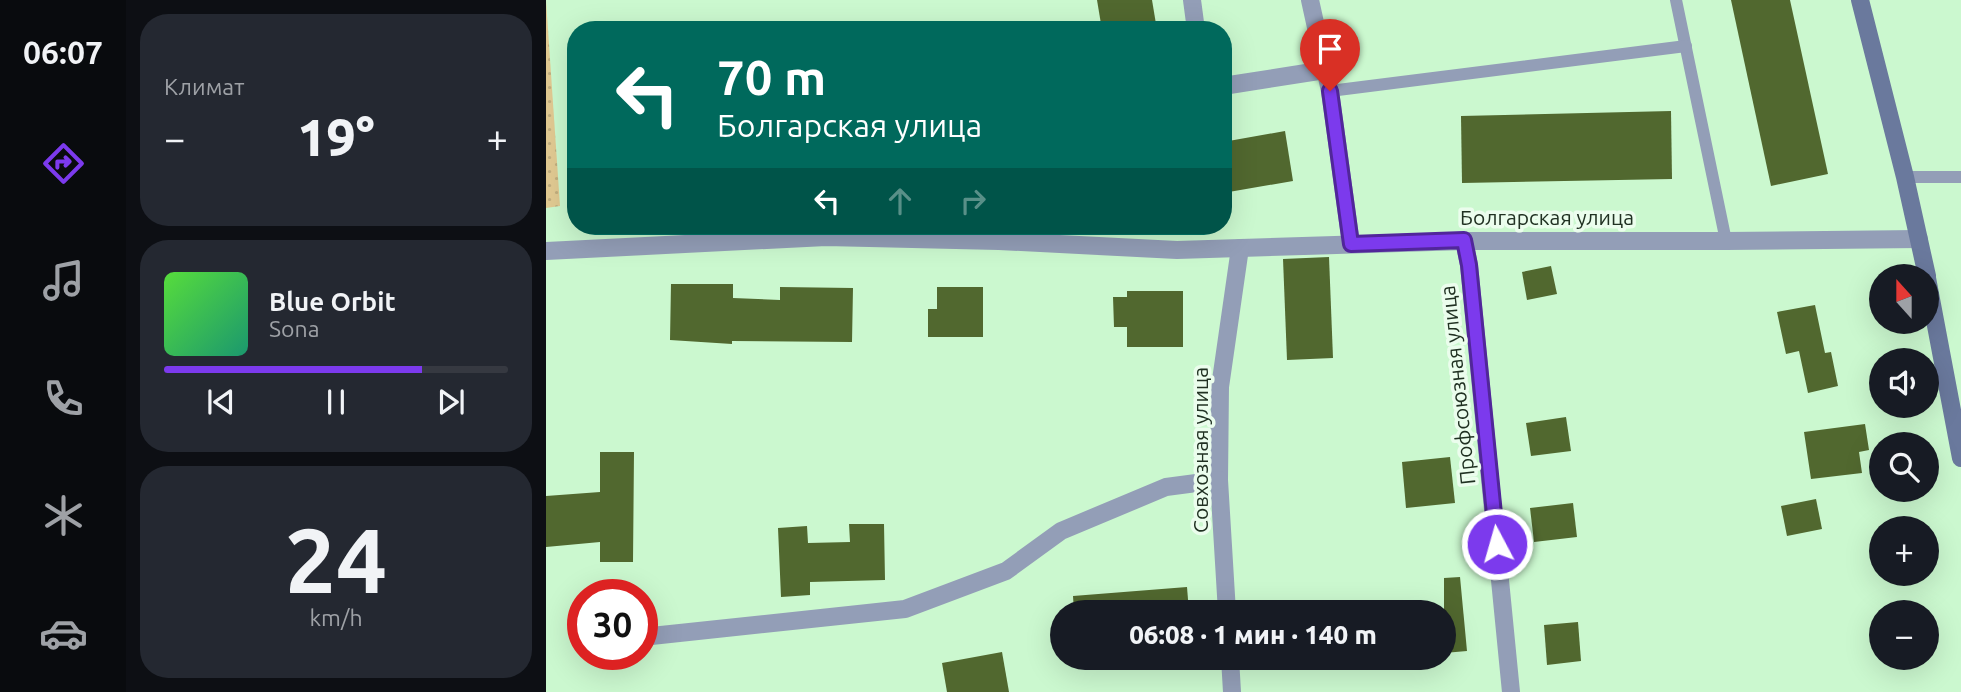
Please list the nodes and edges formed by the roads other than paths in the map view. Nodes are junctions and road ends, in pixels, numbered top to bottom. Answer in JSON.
{"nodes":[{"id":1,"x":1192,"y":0,"type":"edge"},
{"id":2,"x":1310,"y":0,"type":"edge"},
{"id":3,"x":1676,"y":0,"type":"edge"},
{"id":4,"x":1860,"y":0,"type":"edge"},
{"id":5,"x":1195,"y":21,"type":"edge"},
{"id":6,"x":1686,"y":46,"type":"junction"},
{"id":7,"x":1325,"y":70,"type":"junction"},
{"id":8,"x":1232,"y":85,"type":"edge"},
{"id":9,"x":1330,"y":91,"type":"junction"},
{"id":10,"x":1905,"y":177,"type":"junction"},
{"id":11,"x":1961,"y":177,"type":"edge"},
{"id":12,"x":1919,"y":239,"type":"junction"},
{"id":13,"x":1464,"y":240,"type":"junction"},
{"id":14,"x":1726,"y":241,"type":"junction"},
{"id":15,"x":1351,"y":244,"type":"junction"},
{"id":16,"x":1240,"y":248,"type":"junction"},
{"id":17,"x":546,"y":251,"type":"edge"},
{"id":18,"x":1924,"y":264,"type":"edge"},
{"id":19,"x":1939,"y":323,"type":"edge"},
{"id":20,"x":1954,"y":380,"type":"edge"},
{"id":21,"x":1961,"y":458,"type":"edge"},
{"id":22,"x":1219,"y":480,"type":"junction"},
{"id":23,"x":1226,"y":600,"type":"edge"},
{"id":24,"x":658,"y":635,"type":"edge"},
{"id":25,"x":1231,"y":670,"type":"edge"},
{"id":26,"x":1232,"y":692,"type":"edge"},
{"id":27,"x":1511,"y":692,"type":"edge"}],
"edges":[{"from":1,"to":5,"type":"street"},
{"from":2,"to":7,"type":"street"},
{"from":3,"to":6,"type":"lane"},
{"from":4,"to":10,"type":"main road"},
{"from":6,"to":9,"type":"lane"},
{"from":6,"to":14,"type":"lane"},
{"from":7,"to":8,"type":"street"},
{"from":7,"to":9,"type":"street"},
{"from":9,"to":15,"type":"street"},
{"from":10,"to":11,"type":"lane"},
{"from":10,"to":12,"type":"main road"},
{"from":12,"to":14,"type":"street","name":"Болгарская улица"},
{"from":12,"to":18,"type":"main road"},
{"from":13,"to":14,"type":"street","name":"Болгарская улица"},
{"from":13,"to":15,"type":"street","name":"Болгарская улица"},
{"from":13,"to":27,"type":"street","name":"Профсоюзная улица"},
{"from":15,"to":16,"type":"street","name":"Болгарская улица"},
{"from":16,"to":17,"type":"street","name":"Болгарская улица"},
{"from":16,"to":22,"type":"street","name":"Совхозная улица"},
{"from":19,"to":20,"type":"main road"},
{"from":20,"to":21,"type":"main road"},
{"from":22,"to":23,"type":"street","name":"Совхозная улица"},
{"from":22,"to":24,"type":"street"},
{"from":25,"to":26,"type":"street"}]}
